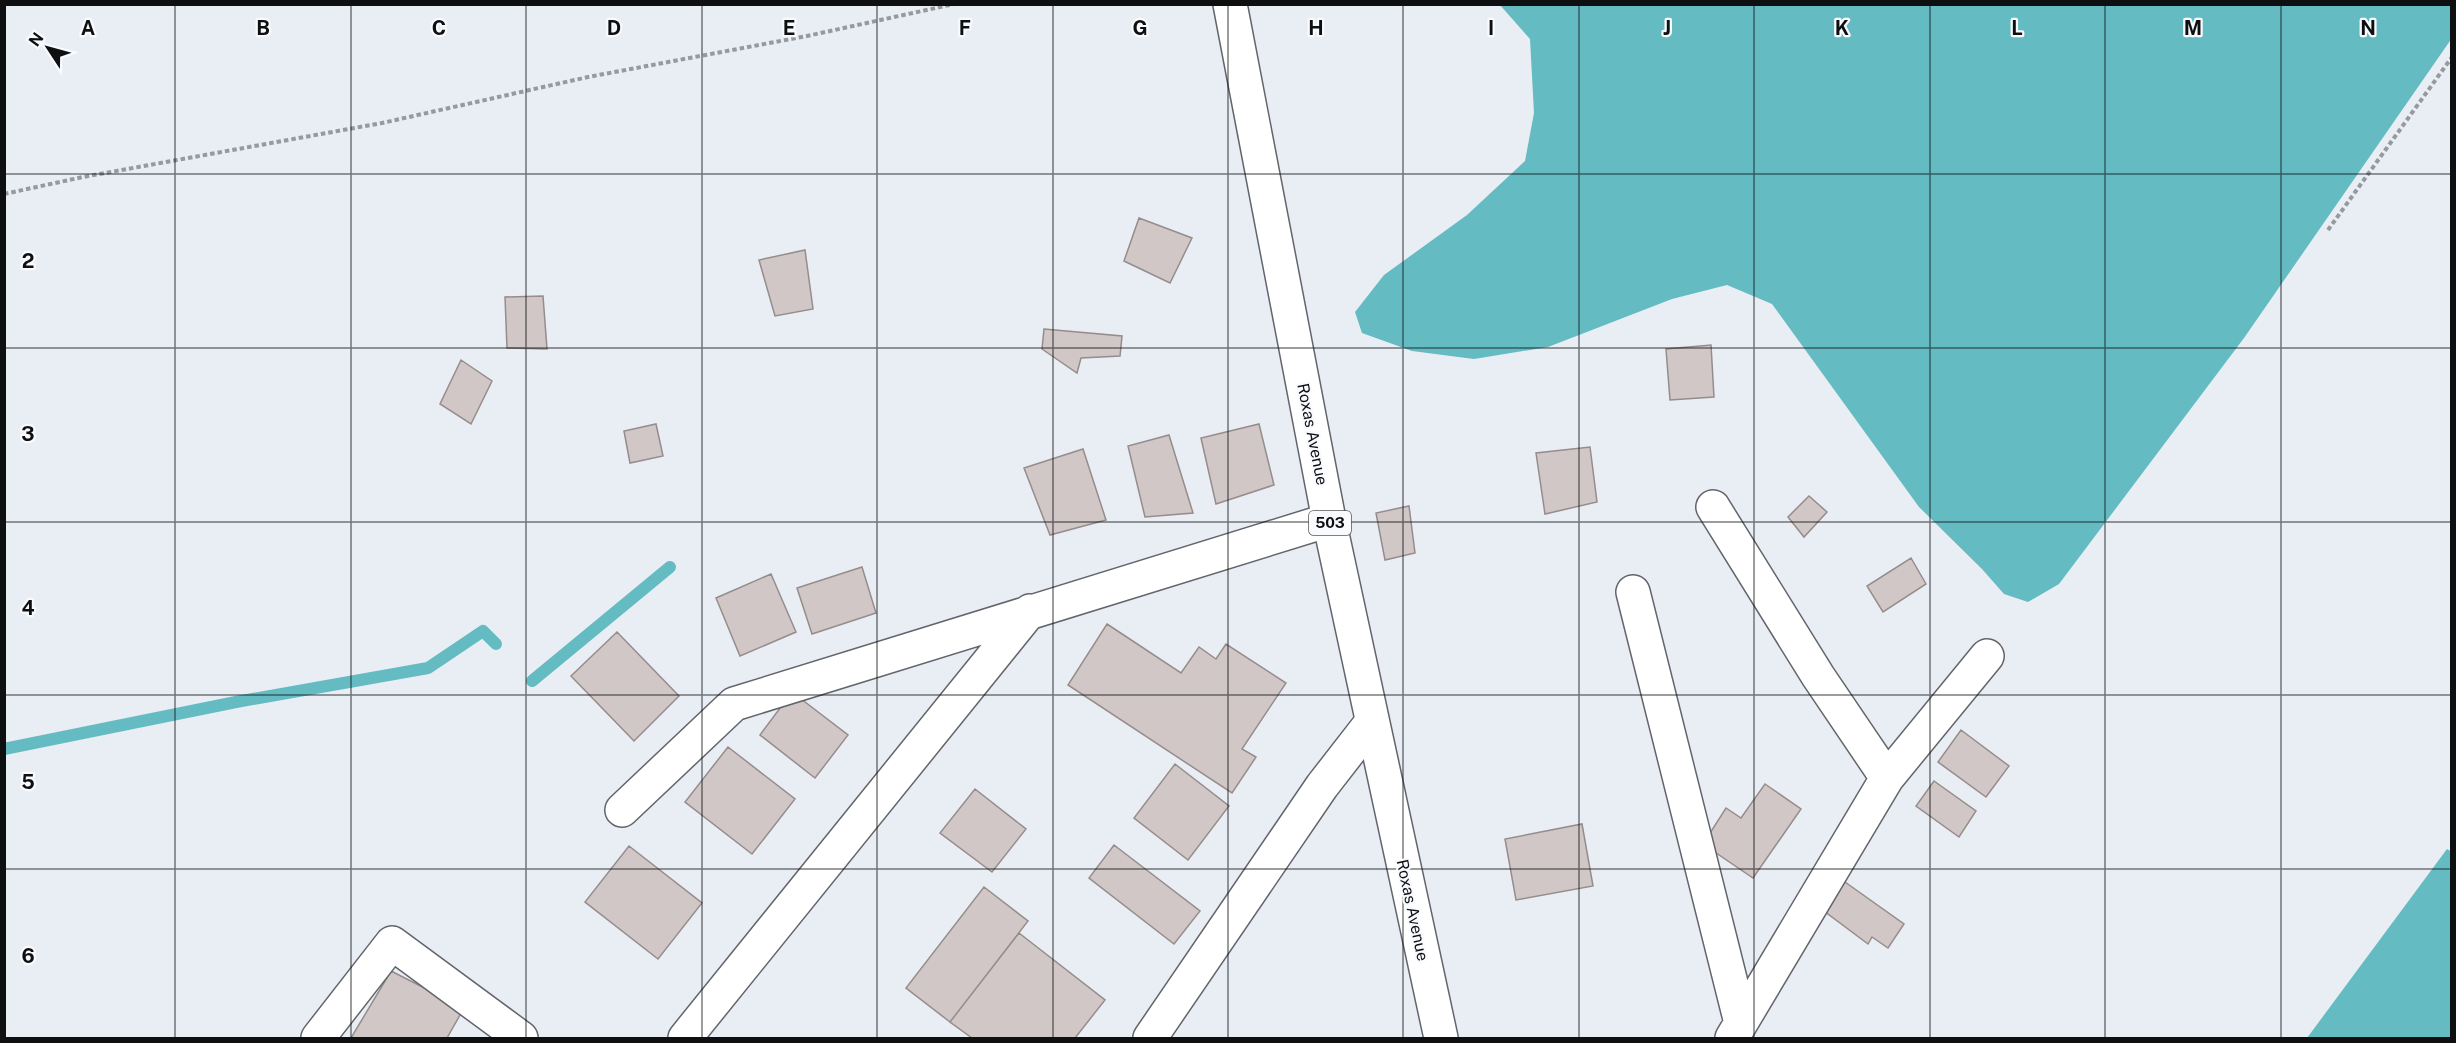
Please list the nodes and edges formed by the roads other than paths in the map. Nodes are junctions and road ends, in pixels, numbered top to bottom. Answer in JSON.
{"nodes":[{"id":1,"x":1230,"y":4,"type":"edge"},
{"id":2,"x":1713,"y":507,"type":"dead end"},
{"id":3,"x":1329,"y":520,"type":"junction"},
{"id":4,"x":1633,"y":592,"type":"dead end"},
{"id":5,"x":1030,"y":611,"type":"junction"},
{"id":6,"x":1987,"y":656,"type":"dead end"},
{"id":7,"x":1371,"y":723,"type":"junction"},
{"id":8,"x":1887,"y":778,"type":"junction"},
{"id":9,"x":622,"y":810,"type":"dead end"},
{"id":10,"x":1737,"y":1031,"type":"edge"},
{"id":11,"x":318,"y":1038,"type":"edge"},
{"id":12,"x":521,"y":1038,"type":"edge"},
{"id":13,"x":685,"y":1038,"type":"edge"},
{"id":14,"x":1150,"y":1038,"type":"edge"},
{"id":15,"x":1441,"y":1038,"type":"edge"}],
"edges":[{"from":1,"to":3,"type":"street","name":"Roxas Avenue","number":"503"},
{"from":2,"to":8,"type":"street"},
{"from":3,"to":5,"type":"street"},
{"from":3,"to":7,"type":"street","name":"Roxas Avenue","number":"503"},
{"from":4,"to":10,"type":"street"},
{"from":5,"to":9,"type":"street"},
{"from":5,"to":13,"type":"street"},
{"from":6,"to":8,"type":"street"},
{"from":7,"to":14,"type":"street"},
{"from":7,"to":15,"type":"street","name":"Roxas Avenue","number":"503"},
{"from":8,"to":10,"type":"street"},
{"from":11,"to":12,"type":"street"}]}
